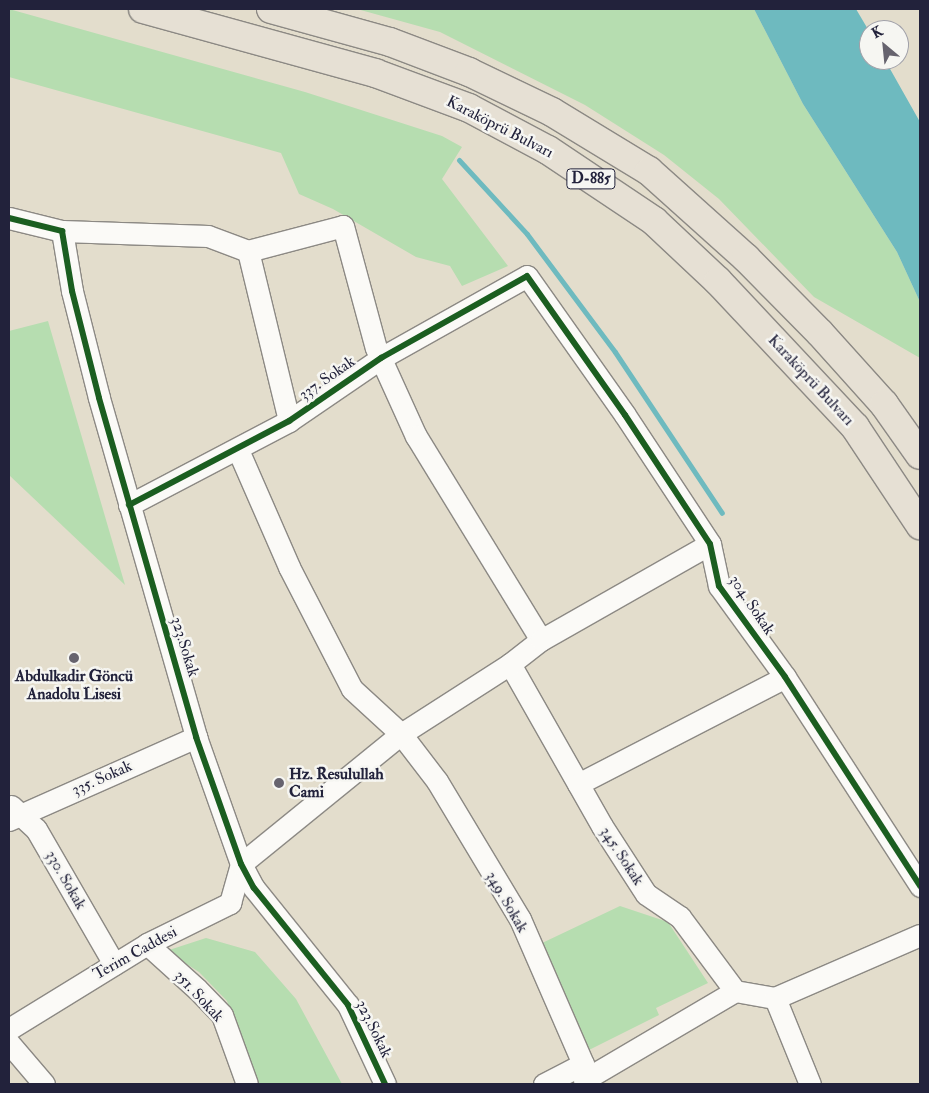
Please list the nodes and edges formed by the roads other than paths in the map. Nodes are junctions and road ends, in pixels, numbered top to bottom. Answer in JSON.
{"nodes":[{"id":1,"x":143,"y":9,"type":"edge"},
{"id":2,"x":271,"y":9,"type":"edge"},
{"id":3,"x":9,"y":218,"type":"edge"},
{"id":4,"x":62,"y":231,"type":"junction"},
{"id":5,"x":248,"y":251,"type":"junction"},
{"id":6,"x":535,"y":288,"type":"joint"},
{"id":7,"x":381,"y":358,"type":"junction"},
{"id":8,"x":289,"y":421,"type":"junction"},
{"id":9,"x":238,"y":450,"type":"junction"},
{"id":10,"x":920,"y":455,"type":"edge"},
{"id":11,"x":129,"y":505,"type":"junction"},
{"id":12,"x":920,"y":525,"type":"edge"},
{"id":13,"x":710,"y":544,"type":"junction"},
{"id":14,"x":541,"y":640,"type":"junction"},
{"id":15,"x":510,"y":664,"type":"junction"},
{"id":16,"x":785,"y":677,"type":"junction"},
{"id":17,"x":401,"y":734,"type":"junction"},
{"id":18,"x":196,"y":737,"type":"junction"},
{"id":19,"x":578,"y":784,"type":"junction"},
{"id":20,"x":12,"y":813,"type":"edge"},
{"id":21,"x":241,"y":864,"type":"junction"},
{"id":22,"x":920,"y":886,"type":"edge"},
{"id":23,"x":920,"y":935,"type":"edge"},
{"id":24,"x":147,"y":944,"type":"junction"},
{"id":25,"x":114,"y":964,"type":"junction"},
{"id":26,"x":735,"y":991,"type":"junction"},
{"id":27,"x":775,"y":998,"type":"junction"},
{"id":28,"x":9,"y":1029,"type":"edge"},
{"id":29,"x":9,"y":1043,"type":"edge"},
{"id":30,"x":584,"y":1076,"type":"edge"},
{"id":31,"x":44,"y":1084,"type":"edge"},
{"id":32,"x":247,"y":1084,"type":"edge"},
{"id":33,"x":385,"y":1084,"type":"edge"},
{"id":34,"x":544,"y":1084,"type":"edge"},
{"id":35,"x":810,"y":1084,"type":"edge"}],
"edges":[{"from":1,"to":12,"type":"highway","name":"Karaköprü Bulvarı","number":"D-885"},
{"from":2,"to":10,"type":"highway","number":"D-885"},
{"from":3,"to":4,"type":"street"},
{"from":4,"to":5,"type":"street"},
{"from":4,"to":11,"type":"street","name":"323.Sokak"},
{"from":5,"to":7,"type":"street"},
{"from":5,"to":8,"type":"street"},
{"from":6,"to":7,"type":"street","name":"337. Sokak"},
{"from":6,"to":13,"type":"street","name":"304. Sokak"},
{"from":7,"to":8,"type":"street","name":"337. Sokak"},
{"from":7,"to":14,"type":"street"},
{"from":8,"to":9,"type":"street","name":"337. Sokak"},
{"from":9,"to":11,"type":"street","name":"337. Sokak"},
{"from":9,"to":17,"type":"street","name":"349. Sokak"},
{"from":11,"to":18,"type":"street","name":"323.Sokak"},
{"from":13,"to":14,"type":"street"},
{"from":13,"to":16,"type":"street","name":"304. Sokak"},
{"from":14,"to":15,"type":"street"},
{"from":15,"to":17,"type":"street"},
{"from":15,"to":19,"type":"street","name":"345. Sokak"},
{"from":16,"to":19,"type":"street"},
{"from":16,"to":22,"type":"street","name":"304. Sokak"},
{"from":17,"to":21,"type":"street"},
{"from":17,"to":30,"type":"street","name":"349. Sokak"},
{"from":18,"to":20,"type":"street","name":"335. Sokak"},
{"from":18,"to":21,"type":"street","name":"323.Sokak"},
{"from":19,"to":26,"type":"street","name":"345. Sokak"},
{"from":20,"to":25,"type":"street","name":"330. Sokak"},
{"from":21,"to":24,"type":"street","name":"Terim Caddesi"},
{"from":21,"to":33,"type":"street","name":"323.Sokak"},
{"from":23,"to":27,"type":"street"},
{"from":24,"to":25,"type":"street","name":"Terim Caddesi"},
{"from":24,"to":32,"type":"street","name":"351. Sokak"},
{"from":25,"to":28,"type":"street","name":"Terim Caddesi"},
{"from":26,"to":27,"type":"street"},
{"from":26,"to":30,"type":"street"},
{"from":27,"to":35,"type":"street"},
{"from":29,"to":31,"type":"street"},
{"from":30,"to":34,"type":"street"}]}
